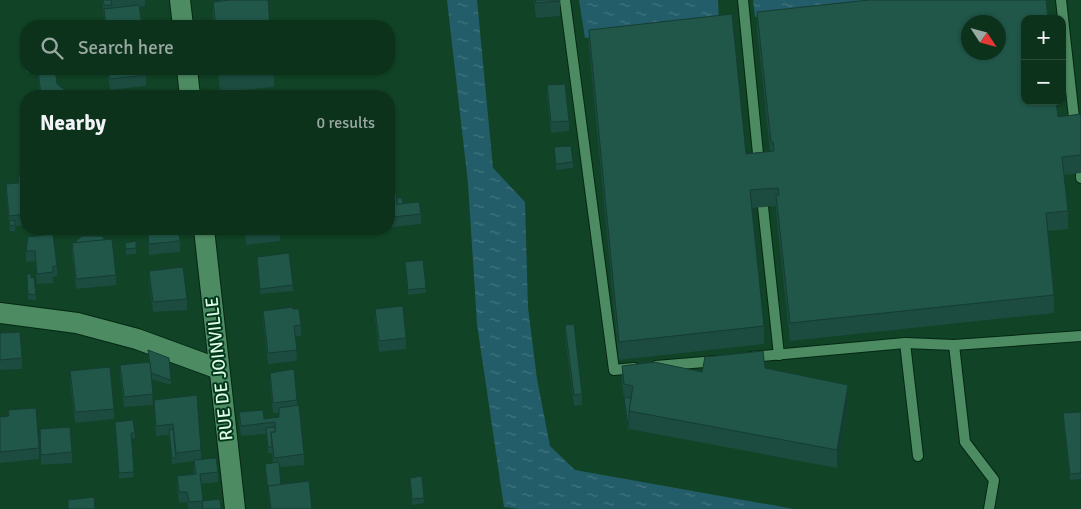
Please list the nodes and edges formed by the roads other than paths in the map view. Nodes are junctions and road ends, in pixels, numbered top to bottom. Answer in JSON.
{"nodes":[{"id":1,"x":180,"y":0,"type":"edge"},
{"id":2,"x":565,"y":0,"type":"edge"},
{"id":3,"x":743,"y":0,"type":"edge"},
{"id":4,"x":1061,"y":0,"type":"edge"},
{"id":5,"x":182,"y":20,"type":"edge"},
{"id":6,"x":188,"y":75,"type":"edge"},
{"id":7,"x":189,"y":90,"type":"edge"},
{"id":8,"x":1076,"y":133,"type":"edge"},
{"id":9,"x":760,"y":170,"type":"edge"},
{"id":10,"x":1081,"y":173,"type":"edge"},
{"id":11,"x":1081,"y":178,"type":"edge"},
{"id":12,"x":763,"y":207,"type":"edge"},
{"id":13,"x":205,"y":235,"type":"edge"},
{"id":14,"x":0,"y":313,"type":"edge"},
{"id":15,"x":1081,"y":336,"type":"edge"},
{"id":16,"x":906,"y":343,"type":"junction"},
{"id":17,"x":954,"y":345,"type":"junction"},
{"id":18,"x":779,"y":355,"type":"junction"},
{"id":19,"x":219,"y":369,"type":"junction"},
{"id":20,"x":918,"y":456,"type":"dead end"},
{"id":21,"x":234,"y":509,"type":"edge"},
{"id":22,"x":989,"y":509,"type":"edge"}],
"edges":[{"from":1,"to":5,"type":"street"},
{"from":2,"to":18,"type":"lane"},
{"from":3,"to":9,"type":"lane"},
{"from":4,"to":8,"type":"lane"},
{"from":6,"to":7,"type":"street"},
{"from":10,"to":11,"type":"lane"},
{"from":12,"to":18,"type":"lane"},
{"from":13,"to":19,"type":"street","name":"RUE DE JOINVILLE"},
{"from":14,"to":19,"type":"street"},
{"from":15,"to":17,"type":"lane"},
{"from":16,"to":17,"type":"lane"},
{"from":16,"to":18,"type":"lane"},
{"from":16,"to":20,"type":"lane"},
{"from":17,"to":22,"type":"lane"},
{"from":19,"to":21,"type":"street","name":"RUE DE JOINVILLE"}]}
